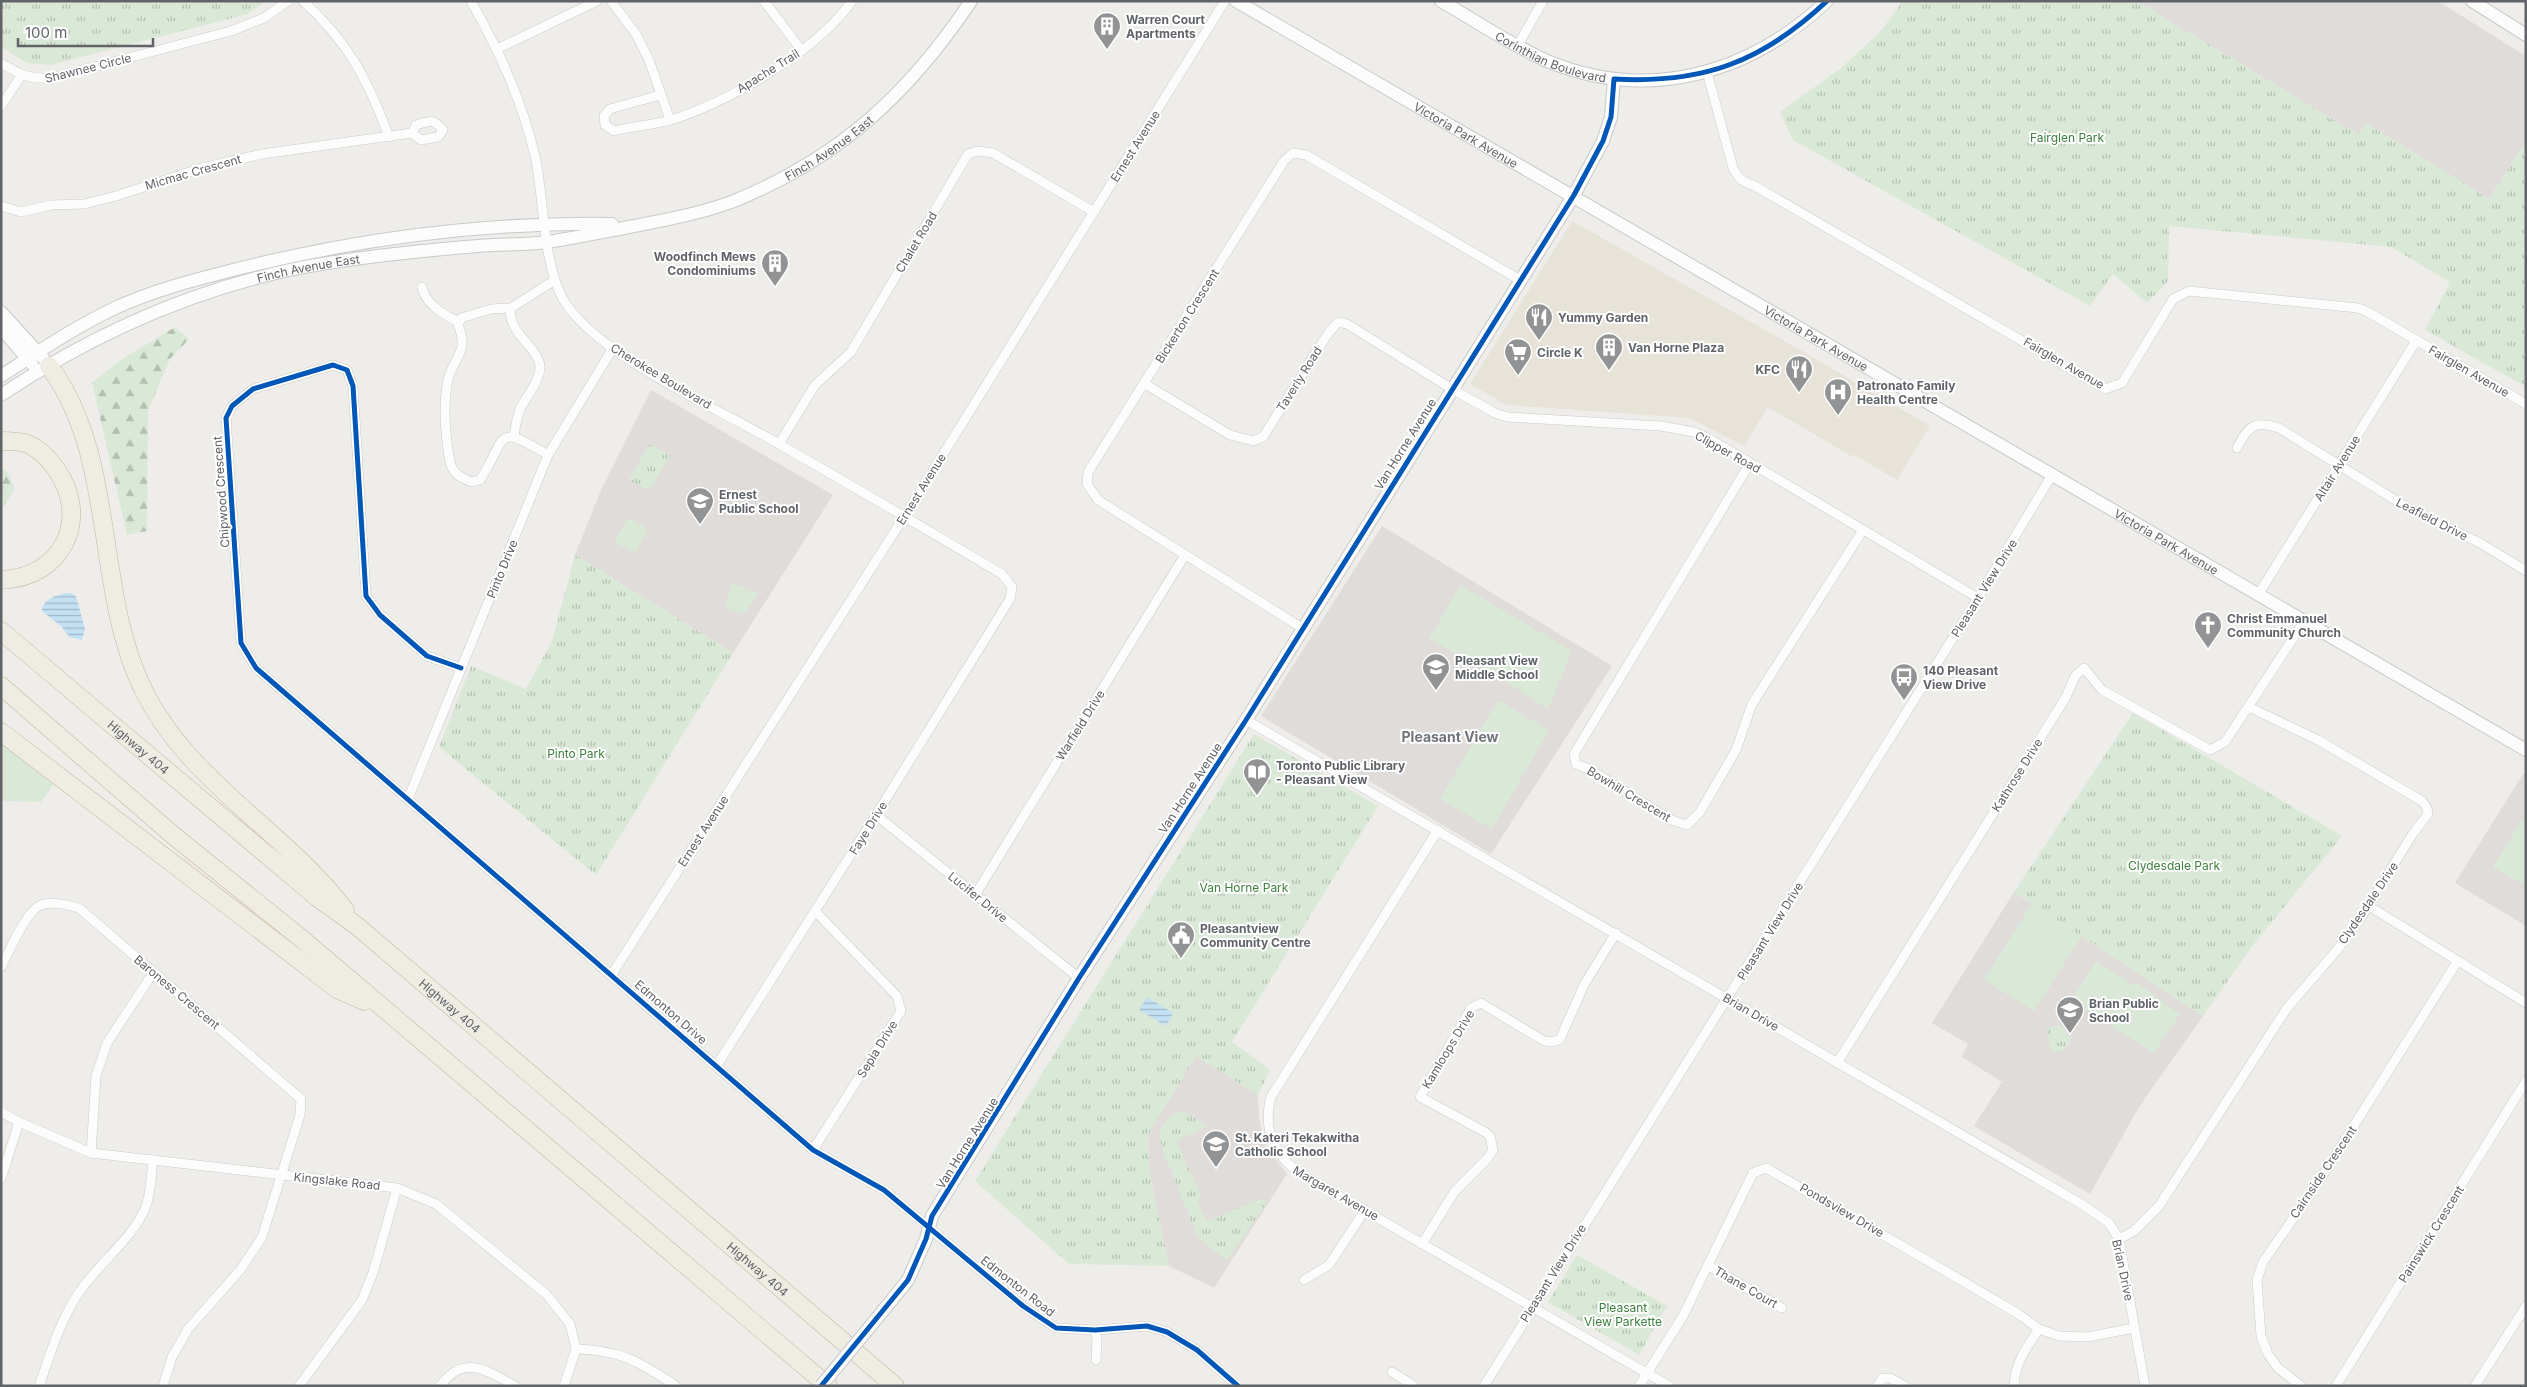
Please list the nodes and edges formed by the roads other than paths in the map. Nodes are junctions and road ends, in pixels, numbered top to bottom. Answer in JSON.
{"nodes":[{"id":1,"x":288,"y":1,"type":"edge"},
{"id":2,"x":303,"y":1,"type":"edge"},
{"id":3,"x":471,"y":1,"type":"edge"},
{"id":4,"x":597,"y":1,"type":"edge"},
{"id":5,"x":611,"y":1,"type":"edge"},
{"id":6,"x":764,"y":1,"type":"edge"},
{"id":7,"x":852,"y":1,"type":"edge"},
{"id":8,"x":971,"y":1,"type":"edge"},
{"id":9,"x":1225,"y":1,"type":"edge"},
{"id":10,"x":1236,"y":1,"type":"edge"},
{"id":11,"x":1442,"y":1,"type":"edge"},
{"id":12,"x":1543,"y":1,"type":"edge"},
{"id":13,"x":1827,"y":1,"type":"edge"},
{"id":14,"x":2472,"y":1,"type":"edge"},
{"id":15,"x":2526,"y":35,"type":"edge"},
{"id":16,"x":1518,"y":45,"type":"junction"},
{"id":17,"x":497,"y":49,"type":"junction"},
{"id":18,"x":802,"y":51,"type":"junction"},
{"id":19,"x":1,"y":63,"type":"edge"},
{"id":20,"x":1707,"y":72,"type":"junction"},
{"id":21,"x":21,"y":76,"type":"junction"},
{"id":22,"x":1614,"y":79,"type":"junction"},
{"id":23,"x":660,"y":95,"type":"junction"},
{"id":24,"x":1,"y":106,"type":"edge"},
{"id":25,"x":670,"y":120,"type":"junction"},
{"id":26,"x":412,"y":134,"type":"dead end"},
{"id":27,"x":389,"y":137,"type":"junction"},
{"id":28,"x":1574,"y":195,"type":"junction"},
{"id":29,"x":1,"y":206,"type":"edge"},
{"id":30,"x":1094,"y":212,"type":"junction"},
{"id":31,"x":546,"y":224,"type":"junction"},
{"id":32,"x":640,"y":224,"type":"junction"},
{"id":33,"x":548,"y":242,"type":"junction"},
{"id":34,"x":555,"y":280,"type":"junction"},
{"id":35,"x":1520,"y":280,"type":"junction"},
{"id":36,"x":422,"y":287,"type":"dead end"},
{"id":37,"x":511,"y":308,"type":"junction"},
{"id":38,"x":1,"y":312,"type":"edge"},
{"id":39,"x":458,"y":321,"type":"junction"},
{"id":40,"x":1,"y":328,"type":"edge"},
{"id":41,"x":2416,"y":341,"type":"junction"},
{"id":42,"x":613,"y":348,"type":"junction"},
{"id":43,"x":33,"y":355,"type":"junction"},
{"id":44,"x":44,"y":369,"type":"junction"},
{"id":45,"x":1,"y":376,"type":"edge"},
{"id":46,"x":1145,"y":384,"type":"junction"},
{"id":47,"x":1452,"y":389,"type":"junction"},
{"id":48,"x":1,"y":395,"type":"edge"},
{"id":49,"x":2526,"y":404,"type":"edge"},
{"id":50,"x":514,"y":436,"type":"junction"},
{"id":51,"x":1,"y":440,"type":"edge"},
{"id":52,"x":779,"y":444,"type":"junction"},
{"id":53,"x":2237,"y":448,"type":"dead end"},
{"id":54,"x":548,"y":455,"type":"junction"},
{"id":55,"x":1750,"y":463,"type":"junction"},
{"id":56,"x":2338,"y":465,"type":"junction"},
{"id":57,"x":2052,"y":475,"type":"junction"},
{"id":58,"x":904,"y":517,"type":"junction"},
{"id":59,"x":1863,"y":530,"type":"junction"},
{"id":60,"x":1185,"y":555,"type":"junction"},
{"id":61,"x":2526,"y":571,"type":"edge"},
{"id":62,"x":1,"y":580,"type":"edge"},
{"id":63,"x":1012,"y":587,"type":"joint"},
{"id":64,"x":2258,"y":595,"type":"junction"},
{"id":65,"x":1978,"y":598,"type":"junction"},
{"id":66,"x":2305,"y":620,"type":"junction"},
{"id":67,"x":1302,"y":628,"type":"junction"},
{"id":68,"x":1,"y":631,"type":"edge"},
{"id":69,"x":461,"y":668,"type":"junction"},
{"id":70,"x":1,"y":686,"type":"edge"},
{"id":71,"x":2249,"y":707,"type":"junction"},
{"id":72,"x":1246,"y":720,"type":"junction"},
{"id":73,"x":1,"y":732,"type":"edge"},
{"id":74,"x":2526,"y":750,"type":"edge"},
{"id":75,"x":408,"y":799,"type":"junction"},
{"id":76,"x":876,"y":815,"type":"junction"},
{"id":77,"x":1438,"y":830,"type":"junction"},
{"id":78,"x":976,"y":895,"type":"junction"},
{"id":79,"x":2369,"y":906,"type":"junction"},
{"id":80,"x":815,"y":911,"type":"junction"},
{"id":81,"x":357,"y":926,"type":"junction"},
{"id":82,"x":1616,"y":933,"type":"junction"},
{"id":83,"x":2457,"y":962,"type":"junction"},
{"id":84,"x":1,"y":967,"type":"edge"},
{"id":85,"x":153,"y":973,"type":"junction"},
{"id":86,"x":612,"y":974,"type":"junction"},
{"id":87,"x":1079,"y":978,"type":"junction"},
{"id":88,"x":1728,"y":998,"type":"junction"},
{"id":89,"x":2526,"y":1003,"type":"edge"},
{"id":90,"x":382,"y":1009,"type":"junction"},
{"id":91,"x":1837,"y":1063,"type":"junction"},
{"id":92,"x":716,"y":1064,"type":"junction"},
{"id":93,"x":2526,"y":1081,"type":"edge"},
{"id":94,"x":1,"y":1112,"type":"edge"},
{"id":95,"x":19,"y":1122,"type":"junction"},
{"id":96,"x":813,"y":1150,"type":"junction"},
{"id":97,"x":92,"y":1153,"type":"junction"},
{"id":98,"x":153,"y":1160,"type":"junction"},
{"id":99,"x":282,"y":1175,"type":"junction"},
{"id":100,"x":1,"y":1179,"type":"edge"},
{"id":101,"x":397,"y":1188,"type":"junction"},
{"id":102,"x":1365,"y":1210,"type":"junction"},
{"id":103,"x":930,"y":1226,"type":"junction"},
{"id":104,"x":2119,"y":1239,"type":"junction"},
{"id":105,"x":1422,"y":1244,"type":"junction"},
{"id":106,"x":1709,"y":1266,"type":"junction"},
{"id":107,"x":1304,"y":1280,"type":"dead end"},
{"id":108,"x":1533,"y":1305,"type":"junction"},
{"id":109,"x":2526,"y":1306,"type":"edge"},
{"id":110,"x":1782,"y":1308,"type":"dead end"},
{"id":111,"x":2134,"y":1328,"type":"junction"},
{"id":112,"x":2038,"y":1329,"type":"junction"},
{"id":113,"x":1095,"y":1330,"type":"junction"},
{"id":114,"x":576,"y":1349,"type":"junction"},
{"id":115,"x":1096,"y":1360,"type":"dead end"},
{"id":116,"x":1392,"y":1372,"type":"dead end"},
{"id":117,"x":1647,"y":1372,"type":"junction"},
{"id":118,"x":39,"y":1386,"type":"edge"},
{"id":119,"x":164,"y":1386,"type":"edge"},
{"id":120,"x":299,"y":1386,"type":"edge"},
{"id":121,"x":440,"y":1386,"type":"edge"},
{"id":122,"x":515,"y":1386,"type":"edge"},
{"id":123,"x":564,"y":1386,"type":"edge"},
{"id":124,"x":676,"y":1386,"type":"edge"},
{"id":125,"x":821,"y":1386,"type":"edge"},
{"id":126,"x":828,"y":1386,"type":"edge"},
{"id":127,"x":895,"y":1386,"type":"edge"},
{"id":128,"x":1238,"y":1386,"type":"edge"},
{"id":129,"x":1414,"y":1386,"type":"edge"},
{"id":130,"x":1484,"y":1386,"type":"edge"},
{"id":131,"x":1640,"y":1386,"type":"edge"},
{"id":132,"x":1669,"y":1386,"type":"edge"},
{"id":133,"x":1877,"y":1386,"type":"edge"},
{"id":134,"x":1905,"y":1386,"type":"edge"},
{"id":135,"x":2014,"y":1386,"type":"edge"},
{"id":136,"x":2145,"y":1386,"type":"edge"},
{"id":137,"x":2301,"y":1386,"type":"edge"},
{"id":138,"x":2336,"y":1386,"type":"edge"},
{"id":139,"x":2475,"y":1386,"type":"edge"}],
"edges":[{"from":1,"to":21,"type":"street","name":"Shawnee Circle"},
{"from":2,"to":27,"type":"street"},
{"from":3,"to":17,"type":"street","name":"Cherokee Boulevard"},
{"from":4,"to":17,"type":"street"},
{"from":5,"to":23,"type":"street"},
{"from":6,"to":18,"type":"street"},
{"from":7,"to":18,"type":"street","name":"Apache Trail"},
{"from":8,"to":32,"type":"main road","name":"Finch Avenue East"},
{"from":9,"to":30,"type":"street","name":"Ernest Avenue"},
{"from":10,"to":28,"type":"main road","name":"Victoria Park Avenue"},
{"from":11,"to":16,"type":"main road","name":"Corinthian Boulevard"},
{"from":12,"to":16,"type":"street"},
{"from":13,"to":20,"type":"main road","name":"Corinthian Boulevard"},
{"from":14,"to":15,"type":"main road"},
{"from":16,"to":22,"type":"main road","name":"Corinthian Boulevard"},
{"from":17,"to":31,"type":"street","name":"Cherokee Boulevard"},
{"from":18,"to":25,"type":"street","name":"Apache Trail"},
{"from":19,"to":21,"type":"street","name":"Shawnee Circle"},
{"from":20,"to":22,"type":"main road","name":"Corinthian Boulevard"},
{"from":20,"to":41,"type":"street","name":"Fairglen Avenue"},
{"from":21,"to":24,"type":"street"},
{"from":22,"to":28,"type":"main road","name":"Van Horne Avenue"},
{"from":23,"to":25,"type":"street"},
{"from":23,"to":25,"type":"street","name":"Apache Trail"},
{"from":26,"to":27,"type":"street","name":"Micmac Crescent"},
{"from":27,"to":29,"type":"street","name":"Micmac Crescent"},
{"from":28,"to":35,"type":"main road","name":"Van Horne Avenue"},
{"from":28,"to":57,"type":"main road","name":"Victoria Park Avenue"},
{"from":30,"to":52,"type":"street","name":"Chalet Road"},
{"from":30,"to":58,"type":"street","name":"Ernest Avenue"},
{"from":31,"to":32,"type":"main road","name":"Finch Avenue East"},
{"from":31,"to":33,"type":"street","name":"Cherokee Boulevard"},
{"from":31,"to":43,"type":"main road","name":"Finch Avenue East"},
{"from":32,"to":33,"type":"main road","name":"Finch Avenue East"},
{"from":33,"to":34,"type":"street","name":"Cherokee Boulevard"},
{"from":33,"to":44,"type":"main road","name":"Finch Avenue East"},
{"from":34,"to":37,"type":"street"},
{"from":34,"to":42,"type":"street","name":"Cherokee Boulevard"},
{"from":35,"to":46,"type":"street","name":"Bickerton Crescent"},
{"from":35,"to":47,"type":"main road","name":"Van Horne Avenue"},
{"from":36,"to":39,"type":"street"},
{"from":37,"to":39,"type":"street"},
{"from":37,"to":50,"type":"street"},
{"from":38,"to":43,"type":"main road"},
{"from":39,"to":50,"type":"street"},
{"from":40,"to":43,"type":"main road"},
{"from":41,"to":49,"type":"street","name":"Fairglen Avenue"},
{"from":41,"to":56,"type":"street","name":"Altair Avenue"},
{"from":42,"to":52,"type":"street","name":"Cherokee Boulevard"},
{"from":42,"to":54,"type":"street","name":"Pinto Drive"},
{"from":43,"to":44,"type":"main road"},
{"from":43,"to":45,"type":"main road","name":"Finch Avenue East"},
{"from":44,"to":48,"type":"main road","name":"Finch Avenue East"},
{"from":44,"to":81,"type":"highway"},
{"from":46,"to":47,"type":"street","name":"Taverly Road"},
{"from":46,"to":60,"type":"street","name":"Bickerton Crescent"},
{"from":47,"to":55,"type":"street","name":"Clipper Road"},
{"from":47,"to":67,"type":"main road","name":"Van Horne Avenue"},
{"from":50,"to":54,"type":"street"},
{"from":51,"to":62,"type":"highway"},
{"from":52,"to":58,"type":"street","name":"Cherokee Boulevard"},
{"from":53,"to":56,"type":"street","name":"Leafield Drive"},
{"from":54,"to":69,"type":"street","name":"Pinto Drive"},
{"from":55,"to":59,"type":"street","name":"Clipper Road"},
{"from":55,"to":59,"type":"street","name":"Bowhill Crescent"},
{"from":56,"to":61,"type":"street","name":"Leafield Drive"},
{"from":56,"to":64,"type":"street","name":"Altair Avenue"},
{"from":57,"to":64,"type":"main road","name":"Victoria Park Avenue"},
{"from":57,"to":65,"type":"street","name":"Pleasant View Drive"},
{"from":58,"to":63,"type":"street","name":"Cherokee Boulevard"},
{"from":58,"to":86,"type":"street","name":"Ernest Avenue"},
{"from":59,"to":65,"type":"street","name":"Clipper Road"},
{"from":60,"to":67,"type":"street","name":"Bickerton Crescent"},
{"from":60,"to":78,"type":"street","name":"Warfield Drive"},
{"from":63,"to":76,"type":"street","name":"Faye Drive"},
{"from":64,"to":66,"type":"main road","name":"Victoria Park Avenue"},
{"from":65,"to":88,"type":"street","name":"Pleasant View Drive"},
{"from":66,"to":71,"type":"street"},
{"from":66,"to":74,"type":"main road","name":"Victoria Park Avenue"},
{"from":67,"to":72,"type":"main road","name":"Van Horne Avenue"},
{"from":68,"to":81,"type":"highway","name":"Highway 404"},
{"from":69,"to":75,"type":"street","name":"Pinto Drive"},
{"from":69,"to":75,"type":"street","name":"Chipwood Crescent"},
{"from":70,"to":90,"type":"highway"},
{"from":71,"to":79,"type":"street","name":"Clydesdale Drive"},
{"from":71,"to":91,"type":"street","name":"Kathrose Drive"},
{"from":72,"to":77,"type":"street","name":"Brian Drive"},
{"from":72,"to":87,"type":"main road","name":"Van Horne Avenue"},
{"from":73,"to":90,"type":"highway"},
{"from":75,"to":86,"type":"street","name":"Edmonton Drive"},
{"from":76,"to":78,"type":"street","name":"Lucifer Drive"},
{"from":76,"to":80,"type":"street","name":"Faye Drive"},
{"from":77,"to":82,"type":"street","name":"Brian Drive"},
{"from":77,"to":102,"type":"street","name":"Margaret Avenue"},
{"from":78,"to":87,"type":"street","name":"Lucifer Drive"},
{"from":79,"to":83,"type":"street"},
{"from":79,"to":104,"type":"street","name":"Clydesdale Drive"},
{"from":80,"to":92,"type":"street","name":"Faye Drive"},
{"from":80,"to":96,"type":"street","name":"Sepia Drive"},
{"from":81,"to":127,"type":"highway","name":"Highway 404"},
{"from":82,"to":88,"type":"street","name":"Brian Drive"},
{"from":82,"to":105,"type":"street","name":"Kamloops Drive"},
{"from":83,"to":89,"type":"street"},
{"from":83,"to":137,"type":"street","name":"Cairnside Crescent"},
{"from":84,"to":85,"type":"street","name":"Baroness Crescent"},
{"from":85,"to":97,"type":"street"},
{"from":85,"to":99,"type":"street","name":"Baroness Crescent"},
{"from":86,"to":92,"type":"street","name":"Edmonton Drive"},
{"from":87,"to":103,"type":"main road","name":"Van Horne Avenue"},
{"from":88,"to":91,"type":"street","name":"Brian Drive"},
{"from":88,"to":108,"type":"street","name":"Pleasant View Drive"},
{"from":90,"to":126,"type":"highway"},
{"from":91,"to":104,"type":"street","name":"Brian Drive"},
{"from":92,"to":96,"type":"street","name":"Edmonton Drive"},
{"from":93,"to":138,"type":"street","name":"Painswick Crescent"},
{"from":94,"to":95,"type":"street","name":"Kingslake Road"},
{"from":95,"to":97,"type":"street","name":"Kingslake Road"},
{"from":95,"to":100,"type":"street"},
{"from":96,"to":103,"type":"street","name":"Edmonton Drive"},
{"from":97,"to":98,"type":"street","name":"Kingslake Road"},
{"from":98,"to":99,"type":"street","name":"Kingslake Road"},
{"from":98,"to":118,"type":"street"},
{"from":99,"to":101,"type":"street","name":"Kingslake Road"},
{"from":99,"to":119,"type":"street"},
{"from":101,"to":114,"type":"street","name":"Kingslake Road"},
{"from":101,"to":120,"type":"street"},
{"from":102,"to":105,"type":"street","name":"Margaret Avenue"},
{"from":102,"to":107,"type":"street"},
{"from":103,"to":113,"type":"street","name":"Edmonton Road"},
{"from":103,"to":125,"type":"main road","name":"Van Horne Avenue","bridge":true},
{"from":104,"to":111,"type":"street","name":"Brian Drive"},
{"from":105,"to":108,"type":"street","name":"Margaret Avenue"},
{"from":106,"to":110,"type":"street","name":"Thane Court"},
{"from":106,"to":112,"type":"street","name":"Pondsview Drive"},
{"from":106,"to":117,"type":"street","name":"Pondsview Drive"},
{"from":108,"to":117,"type":"street","name":"Margaret Avenue"},
{"from":108,"to":130,"type":"street","name":"Pleasant View Drive"},
{"from":109,"to":139,"type":"street"},
{"from":111,"to":112,"type":"street","name":"Pondsview Drive"},
{"from":111,"to":136,"type":"street","name":"Brian Drive"},
{"from":112,"to":135,"type":"street"},
{"from":113,"to":115,"type":"street"},
{"from":113,"to":128,"type":"street","name":"Edmonton Road"},
{"from":114,"to":123,"type":"street"},
{"from":114,"to":124,"type":"street"},
{"from":116,"to":129,"type":"street"},
{"from":117,"to":131,"type":"street","name":"Pondsview Drive"},
{"from":117,"to":132,"type":"street","name":"Margaret Avenue"},
{"from":121,"to":122,"type":"street"},
{"from":133,"to":134,"type":"street"}]}
